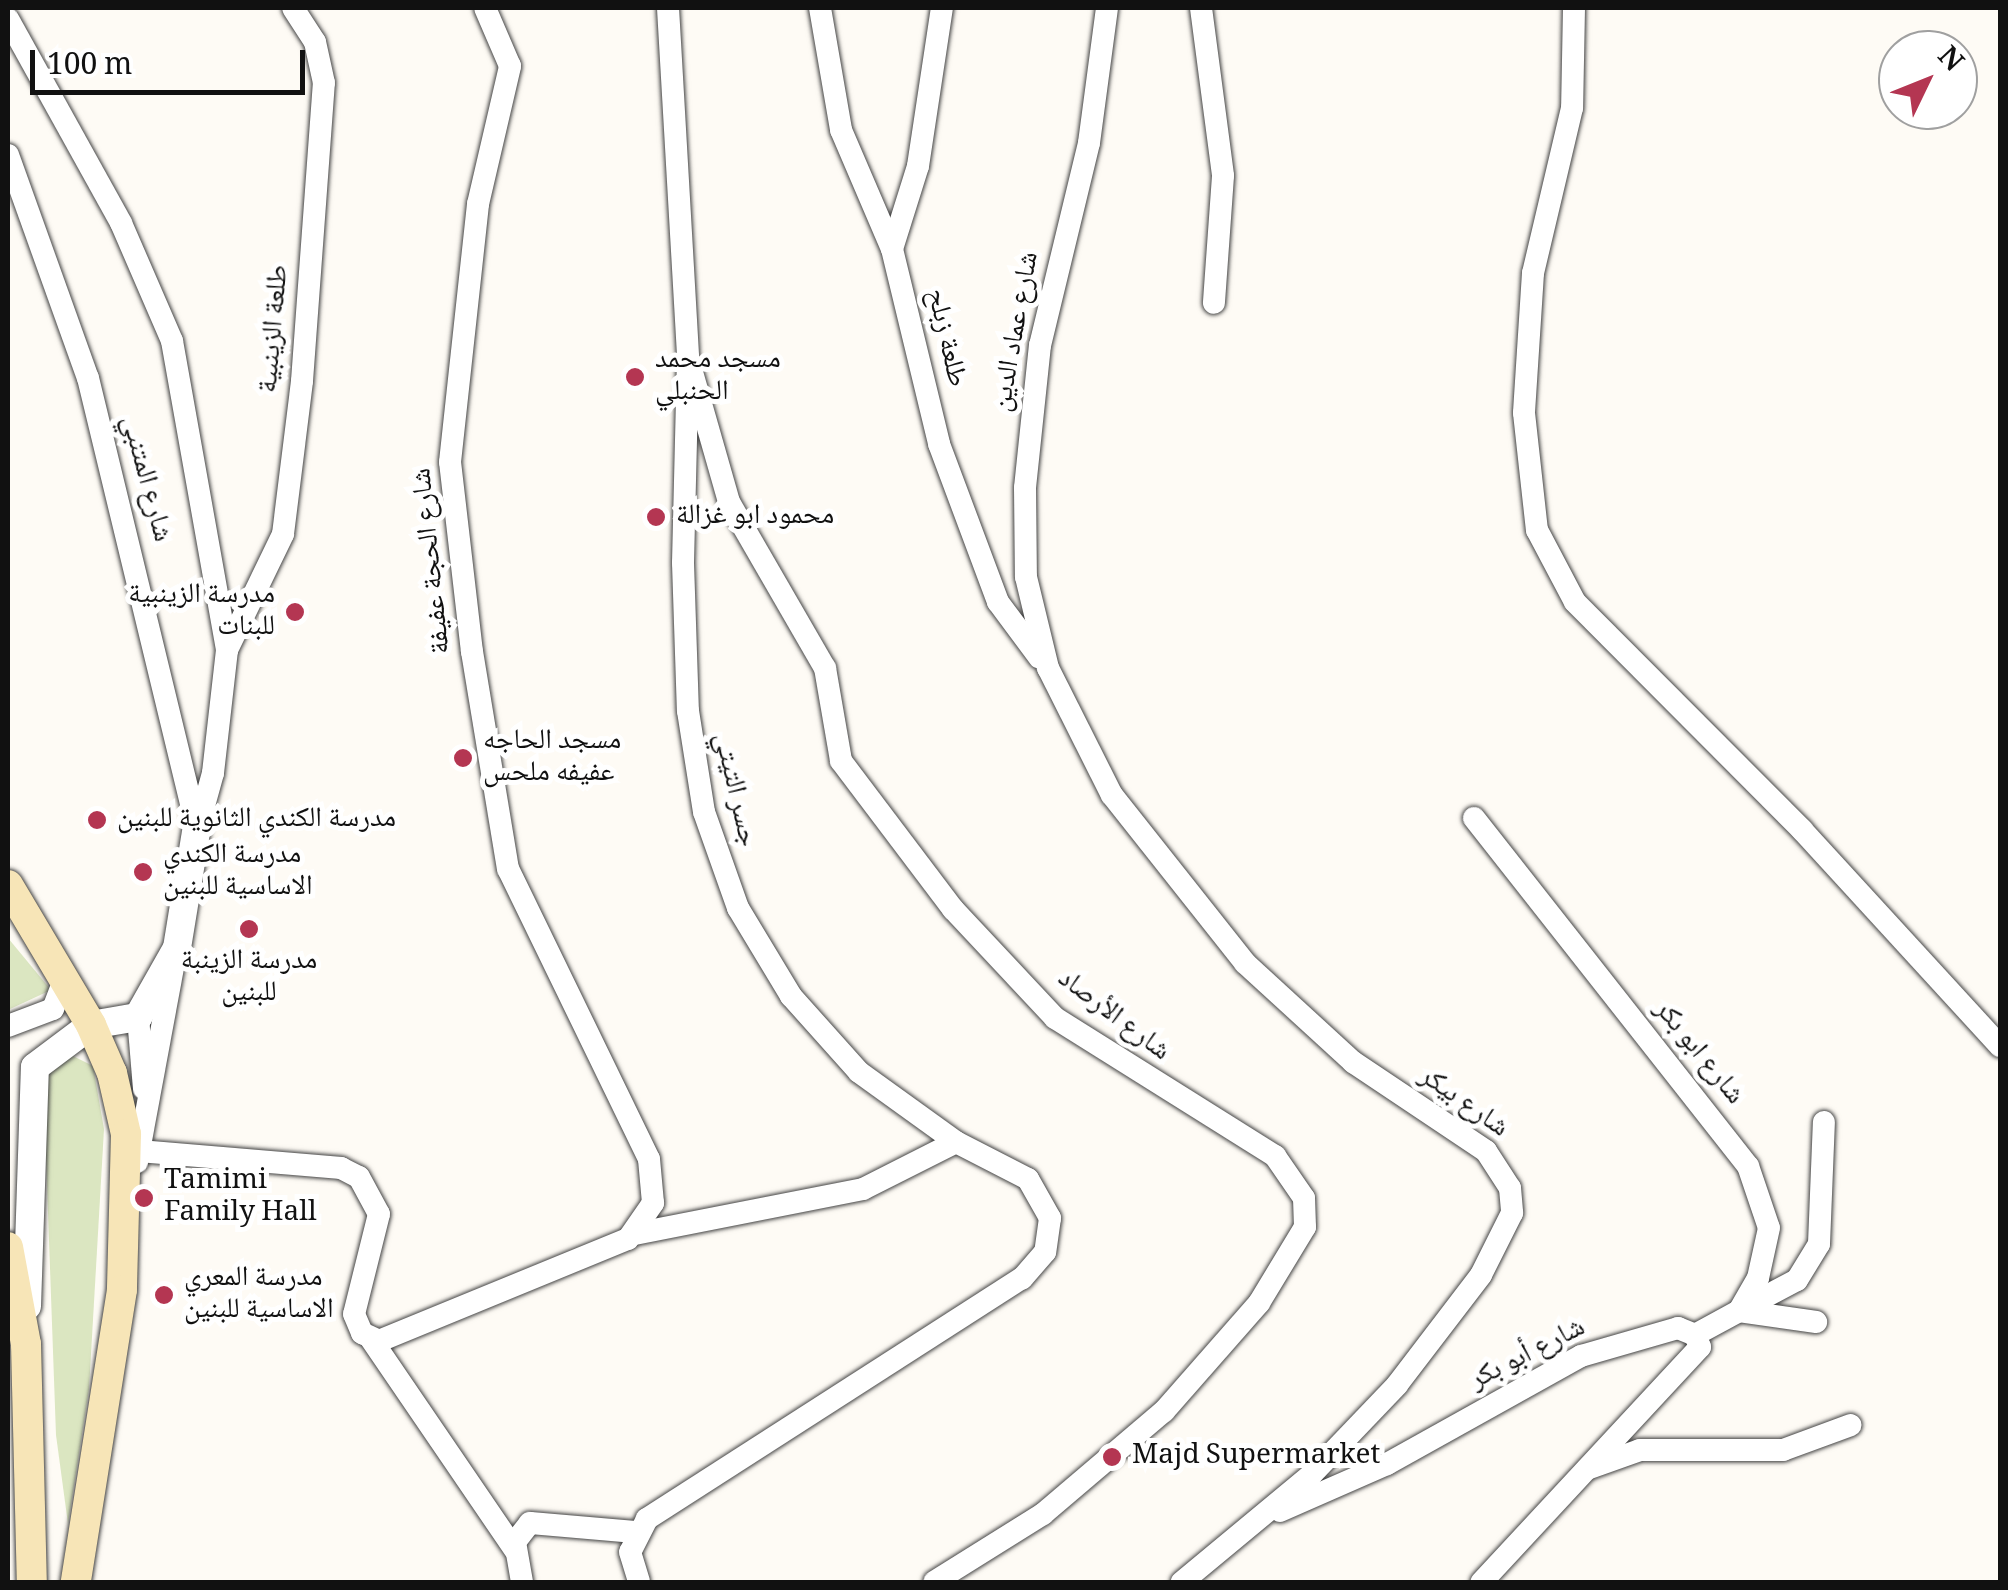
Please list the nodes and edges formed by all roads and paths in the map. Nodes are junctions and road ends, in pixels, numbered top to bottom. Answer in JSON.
{"nodes":[{"id":1,"x":293,"y":8,"type":"edge"},
{"id":2,"x":484,"y":8,"type":"edge"},
{"id":3,"x":668,"y":8,"type":"edge"},
{"id":4,"x":820,"y":8,"type":"edge"},
{"id":5,"x":942,"y":8,"type":"edge"},
{"id":6,"x":1107,"y":8,"type":"edge"},
{"id":7,"x":1201,"y":8,"type":"edge"},
{"id":8,"x":1574,"y":8,"type":"edge"},
{"id":9,"x":8,"y":19,"type":"edge"},
{"id":10,"x":8,"y":156,"type":"edge"},
{"id":11,"x":892,"y":250,"type":"junction"},
{"id":12,"x":1214,"y":303,"type":"dead end"},
{"id":13,"x":688,"y":358,"type":"junction"},
{"id":14,"x":227,"y":650,"type":"junction"},
{"id":15,"x":1048,"y":668,"type":"junction"},
{"id":16,"x":1474,"y":818,"type":"dead end"},
{"id":17,"x":197,"y":826,"type":"junction"},
{"id":18,"x":8,"y":885,"type":"edge"},
{"id":19,"x":8,"y":900,"type":"edge"},
{"id":20,"x":32,"y":927,"type":"junction"},
{"id":21,"x":64,"y":981,"type":"junction"},
{"id":22,"x":138,"y":1017,"type":"junction"},
{"id":23,"x":8,"y":1026,"type":"edge"},
{"id":24,"x":91,"y":1026,"type":"junction"},
{"id":25,"x":2000,"y":1046,"type":"edge"},
{"id":26,"x":146,"y":1122,"type":"junction"},
{"id":27,"x":1824,"y":1122,"type":"dead end"},
{"id":28,"x":956,"y":1142,"type":"junction"},
{"id":29,"x":140,"y":1151,"type":"junction"},
{"id":30,"x":124,"y":1214,"type":"junction"},
{"id":31,"x":634,"y":1234,"type":"junction"},
{"id":32,"x":8,"y":1247,"type":"edge"},
{"id":33,"x":1739,"y":1311,"type":"junction"},
{"id":34,"x":1816,"y":1322,"type":"dead end"},
{"id":35,"x":1695,"y":1336,"type":"junction"},
{"id":36,"x":371,"y":1339,"type":"junction"},
{"id":37,"x":17,"y":1346,"type":"edge"},
{"id":38,"x":1852,"y":1425,"type":"dead end"},
{"id":39,"x":1584,"y":1470,"type":"junction"},
{"id":40,"x":1254,"y":1522,"type":"junction"},
{"id":41,"x":636,"y":1532,"type":"junction"},
{"id":42,"x":515,"y":1550,"type":"junction"},
{"id":43,"x":32,"y":1582,"type":"edge"},
{"id":44,"x":76,"y":1582,"type":"edge"},
{"id":45,"x":522,"y":1582,"type":"edge"},
{"id":46,"x":639,"y":1582,"type":"edge"},
{"id":47,"x":934,"y":1582,"type":"edge"},
{"id":48,"x":1182,"y":1582,"type":"edge"},
{"id":49,"x":1482,"y":1582,"type":"edge"}],
"edges":[{"from":1,"to":14,"type":"street","name":"طلعة الزينبية"},
{"from":2,"to":31,"type":"street","name":"شارع الحجة عفيفة"},
{"from":3,"to":13,"type":"street"},
{"from":4,"to":11,"type":"street","name":"طلعة زبلح"},
{"from":5,"to":11,"type":"street"},
{"from":6,"to":15,"type":"street","name":"شارع عماد الدين"},
{"from":7,"to":12,"type":"street"},
{"from":8,"to":25,"type":"street"},
{"from":9,"to":14,"type":"street"},
{"from":10,"to":17,"type":"street","name":"شارع المتنبي"},
{"from":11,"to":15,"type":"street","name":"طلعة زبلح"},
{"from":13,"to":28,"type":"street","name":"جسر التيتي"},
{"from":13,"to":47,"type":"street","name":"شارع الأرصاد"},
{"from":14,"to":17,"type":"street"},
{"from":15,"to":40,"type":"street","name":"شارع بيكر"},
{"from":16,"to":33,"type":"street","name":"شارع ابو بكر"},
{"from":17,"to":22,"type":"street"},
{"from":17,"to":26,"type":"street"},
{"from":18,"to":20,"type":"main road"},
{"from":19,"to":20,"type":"street"},
{"from":20,"to":21,"type":"main road"},
{"from":21,"to":23,"type":"street"},
{"from":21,"to":24,"type":"main road"},
{"from":22,"to":24,"type":"street"},
{"from":22,"to":26,"type":"street"},
{"from":24,"to":30,"type":"main road"},
{"from":24,"to":37,"type":"street"},
{"from":26,"to":29,"type":"street"},
{"from":27,"to":33,"type":"street"},
{"from":28,"to":31,"type":"street"},
{"from":28,"to":41,"type":"street","name":"جسر التيتي"},
{"from":29,"to":30,"type":"street"},
{"from":29,"to":36,"type":"street"},
{"from":30,"to":44,"type":"main road"},
{"from":31,"to":36,"type":"street"},
{"from":32,"to":37,"type":"main road"},
{"from":33,"to":34,"type":"street"},
{"from":33,"to":35,"type":"street"},
{"from":35,"to":39,"type":"street"},
{"from":35,"to":40,"type":"street","name":"شارع أبو بكر"},
{"from":36,"to":42,"type":"street"},
{"from":37,"to":43,"type":"main road"},
{"from":38,"to":39,"type":"street"},
{"from":39,"to":49,"type":"street"},
{"from":40,"to":48,"type":"street","name":"شارع بيكر"},
{"from":41,"to":42,"type":"street"},
{"from":41,"to":46,"type":"street"},
{"from":42,"to":45,"type":"street"}]}
